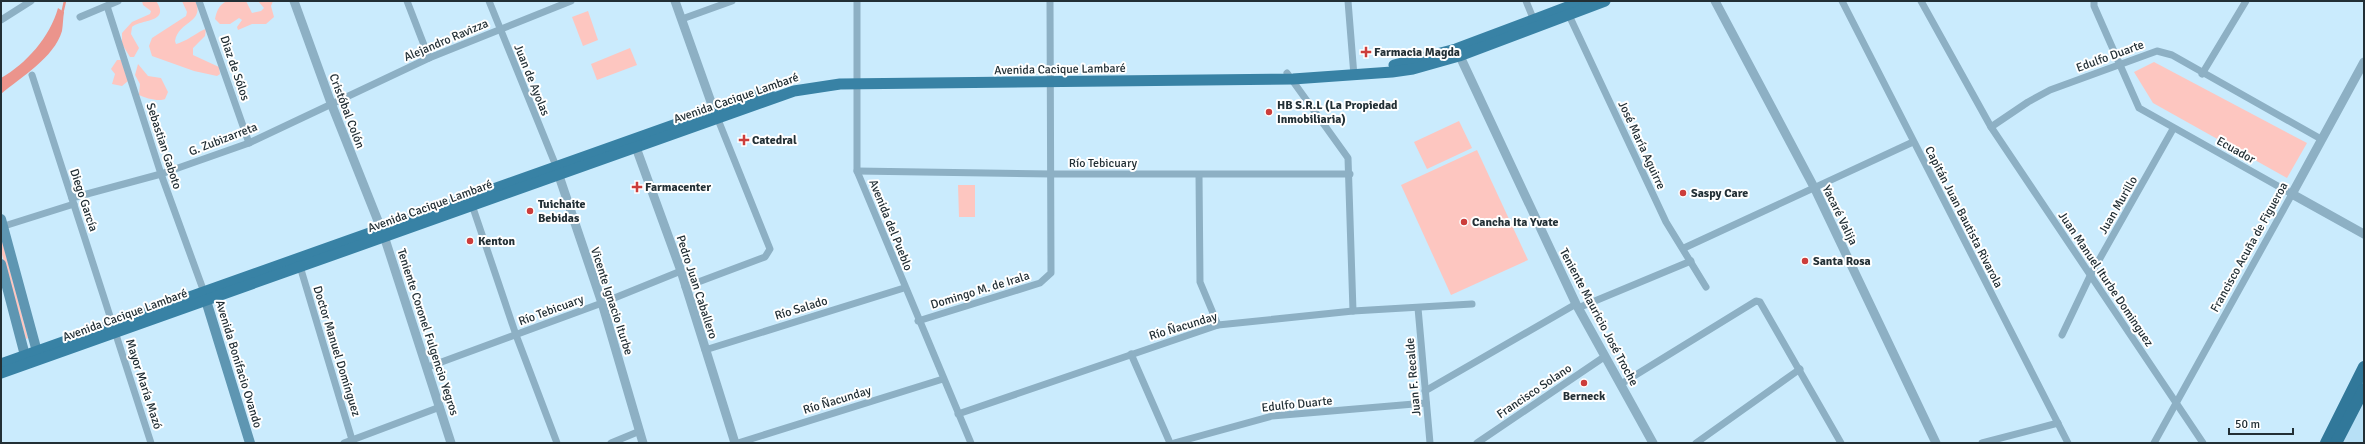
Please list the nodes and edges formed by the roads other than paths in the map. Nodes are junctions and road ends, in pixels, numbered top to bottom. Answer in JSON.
{"nodes":[{"id":1,"x":30,"y":1,"type":"edge"},
{"id":2,"x":118,"y":1,"type":"edge"},
{"id":3,"x":200,"y":1,"type":"edge"},
{"id":4,"x":294,"y":1,"type":"edge"},
{"id":5,"x":407,"y":1,"type":"edge"},
{"id":6,"x":489,"y":1,"type":"edge"},
{"id":7,"x":571,"y":1,"type":"edge"},
{"id":8,"x":675,"y":1,"type":"edge"},
{"id":9,"x":732,"y":1,"type":"edge"},
{"id":10,"x":857,"y":1,"type":"edge"},
{"id":11,"x":1050,"y":1,"type":"edge"},
{"id":12,"x":1348,"y":1,"type":"edge"},
{"id":13,"x":1526,"y":1,"type":"edge"},
{"id":14,"x":1583,"y":1,"type":"edge"},
{"id":15,"x":1605,"y":1,"type":"edge"},
{"id":16,"x":1714,"y":1,"type":"edge"},
{"id":17,"x":1842,"y":1,"type":"edge"},
{"id":18,"x":1920,"y":1,"type":"edge"},
{"id":19,"x":2094,"y":1,"type":"edge"},
{"id":20,"x":2246,"y":1,"type":"edge"},
{"id":21,"x":107,"y":6,"type":"junction"},
{"id":22,"x":1567,"y":11,"type":"junction"},
{"id":23,"x":80,"y":17,"type":"dead end"},
{"id":24,"x":682,"y":19,"type":"junction"},
{"id":25,"x":1,"y":20,"type":"edge"},
{"id":26,"x":1535,"y":23,"type":"junction"},
{"id":27,"x":500,"y":29,"type":"junction"},
{"id":28,"x":1458,"y":53,"type":"junction"},
{"id":29,"x":429,"y":58,"type":"junction"},
{"id":30,"x":2364,"y":62,"type":"edge"},
{"id":31,"x":2118,"y":64,"type":"junction"},
{"id":32,"x":1354,"y":72,"type":"junction"},
{"id":33,"x":2202,"y":74,"type":"junction"},
{"id":34,"x":32,"y":75,"type":"dead end"},
{"id":35,"x":1284,"y":76,"type":"junction"},
{"id":36,"x":1051,"y":78,"type":"junction"},
{"id":37,"x":856,"y":81,"type":"junction"},
{"id":38,"x":331,"y":104,"type":"junction"},
{"id":39,"x":715,"y":114,"type":"junction"},
{"id":40,"x":1991,"y":127,"type":"junction"},
{"id":41,"x":2173,"y":129,"type":"junction"},
{"id":42,"x":2321,"y":139,"type":"junction"},
{"id":43,"x":635,"y":142,"type":"junction"},
{"id":44,"x":1913,"y":142,"type":"junction"},
{"id":45,"x":249,"y":143,"type":"junction"},
{"id":46,"x":557,"y":170,"type":"junction"},
{"id":47,"x":857,"y":171,"type":"junction"},
{"id":48,"x":161,"y":174,"type":"junction"},
{"id":49,"x":1052,"y":174,"type":"junction"},
{"id":50,"x":1199,"y":174,"type":"junction"},
{"id":51,"x":1350,"y":174,"type":"junction"},
{"id":52,"x":1815,"y":189,"type":"junction"},
{"id":53,"x":2292,"y":194,"type":"junction"},
{"id":54,"x":73,"y":201,"type":"junction"},
{"id":55,"x":471,"y":201,"type":"junction"},
{"id":56,"x":2,"y":224,"type":"edge"},
{"id":57,"x":382,"y":233,"type":"junction"},
{"id":58,"x":2364,"y":234,"type":"edge"},
{"id":59,"x":1684,"y":248,"type":"junction"},
{"id":60,"x":1691,"y":261,"type":"junction"},
{"id":61,"x":298,"y":262,"type":"junction"},
{"id":62,"x":1,"y":264,"type":"edge"},
{"id":63,"x":681,"y":271,"type":"junction"},
{"id":64,"x":2090,"y":276,"type":"junction"},
{"id":65,"x":686,"y":287,"type":"junction"},
{"id":66,"x":1706,"y":287,"type":"dead end"},
{"id":67,"x":904,"y":288,"type":"junction"},
{"id":68,"x":205,"y":296,"type":"junction"},
{"id":69,"x":602,"y":303,"type":"junction"},
{"id":70,"x":1472,"y":304,"type":"dead end"},
{"id":71,"x":1577,"y":306,"type":"junction"},
{"id":72,"x":1418,"y":308,"type":"junction"},
{"id":73,"x":1353,"y":310,"type":"junction"},
{"id":74,"x":918,"y":321,"type":"junction"},
{"id":75,"x":1218,"y":325,"type":"junction"},
{"id":76,"x":113,"y":328,"type":"junction"},
{"id":77,"x":516,"y":335,"type":"junction"},
{"id":78,"x":2062,"y":335,"type":"dead end"},
{"id":79,"x":705,"y":350,"type":"junction"},
{"id":80,"x":1131,"y":354,"type":"junction"},
{"id":81,"x":38,"y":355,"type":"junction"},
{"id":82,"x":1604,"y":357,"type":"junction"},
{"id":83,"x":26,"y":359,"type":"junction"},
{"id":84,"x":1,"y":364,"type":"edge"},
{"id":85,"x":428,"y":367,"type":"junction"},
{"id":86,"x":2364,"y":367,"type":"edge"},
{"id":87,"x":1800,"y":369,"type":"junction"},
{"id":88,"x":1,"y":373,"type":"edge"},
{"id":89,"x":943,"y":379,"type":"junction"},
{"id":90,"x":1621,"y":384,"type":"junction"},
{"id":91,"x":2364,"y":389,"type":"edge"},
{"id":92,"x":1425,"y":391,"type":"junction"},
{"id":93,"x":1426,"y":403,"type":"junction"},
{"id":94,"x":2176,"y":404,"type":"junction"},
{"id":95,"x":440,"y":407,"type":"junction"},
{"id":96,"x":958,"y":414,"type":"junction"},
{"id":97,"x":2058,"y":423,"type":"junction"},
{"id":98,"x":640,"y":431,"type":"junction"},
{"id":99,"x":353,"y":441,"type":"edge"},
{"id":100,"x":151,"y":443,"type":"edge"},
{"id":101,"x":250,"y":443,"type":"edge"},
{"id":102,"x":344,"y":443,"type":"edge"},
{"id":103,"x":451,"y":443,"type":"edge"},
{"id":104,"x":557,"y":443,"type":"edge"},
{"id":105,"x":611,"y":443,"type":"edge"},
{"id":106,"x":643,"y":443,"type":"edge"},
{"id":107,"x":736,"y":443,"type":"edge"},
{"id":108,"x":970,"y":443,"type":"edge"},
{"id":109,"x":1170,"y":443,"type":"edge"},
{"id":110,"x":1174,"y":443,"type":"edge"},
{"id":111,"x":1430,"y":443,"type":"edge"},
{"id":112,"x":1477,"y":443,"type":"edge"},
{"id":113,"x":1653,"y":443,"type":"edge"},
{"id":114,"x":1696,"y":443,"type":"edge"},
{"id":115,"x":1841,"y":443,"type":"edge"},
{"id":116,"x":1936,"y":443,"type":"edge"},
{"id":117,"x":1982,"y":443,"type":"edge"},
{"id":118,"x":2068,"y":443,"type":"edge"},
{"id":119,"x":2154,"y":443,"type":"edge"},
{"id":120,"x":2203,"y":443,"type":"edge"},
{"id":121,"x":2326,"y":443,"type":"edge"},
{"id":122,"x":2336,"y":443,"type":"edge"}],
"edges":[{"from":1,"to":25,"type":"street"},
{"from":2,"to":21,"type":"street"},
{"from":3,"to":45,"type":"street","name":"Diaz de Sólos"},
{"from":4,"to":38,"type":"street","name":"Cristóbal Colón"},
{"from":5,"to":29,"type":"street"},
{"from":6,"to":27,"type":"street","name":"Juan de Ayolas"},
{"from":7,"to":27,"type":"street","name":"Alejandro Ravizza"},
{"from":8,"to":24,"type":"street"},
{"from":9,"to":24,"type":"street"},
{"from":10,"to":37,"type":"street","name":"Avenida del Pueblo"},
{"from":11,"to":36,"type":"street"},
{"from":12,"to":32,"type":"street"},
{"from":13,"to":26,"type":"street"},
{"from":14,"to":22,"type":"main road","name":"Avenida Cacique Lambaré"},
{"from":15,"to":22,"type":"main road","name":"Avenida Cacique Lambaré"},
{"from":16,"to":52,"type":"street","name":"Yacaré Valija"},
{"from":17,"to":44,"type":"street","name":"Capitán Juan Bautista Rivarola"},
{"from":18,"to":40,"type":"street"},
{"from":19,"to":31,"type":"street","name":"Ecuador"},
{"from":20,"to":33,"type":"street"},
{"from":21,"to":23,"type":"street"},
{"from":21,"to":48,"type":"street","name":"Sebastian Gaboto"},
{"from":22,"to":26,"type":"main road","name":"Avenida Cacique Lambaré"},
{"from":22,"to":59,"type":"street","name":"José María Aguirre"},
{"from":24,"to":39,"type":"street"},
{"from":26,"to":28,"type":"main road","name":"Avenida Cacique Lambaré"},
{"from":27,"to":29,"type":"street","name":"Alejandro Ravizza"},
{"from":27,"to":46,"type":"street","name":"Juan de Ayolas"},
{"from":28,"to":32,"type":"main road","name":"Avenida Cacique Lambaré"},
{"from":28,"to":71,"type":"street","name":"Teniente Mauricio José Troche"},
{"from":29,"to":38,"type":"street","name":"Alejandro Ravizza"},
{"from":30,"to":42,"type":"street","name":"Francisco Acuña de Figueroa"},
{"from":31,"to":33,"type":"street","name":"Edulfo Duarte"},
{"from":31,"to":40,"type":"street","name":"Edulfo Duarte"},
{"from":31,"to":41,"type":"street","name":"Ecuador"},
{"from":32,"to":35,"type":"main road","name":"Avenida Cacique Lambaré"},
{"from":33,"to":42,"type":"street","name":"Edulfo Duarte"},
{"from":34,"to":54,"type":"street","name":"Diego García"},
{"from":35,"to":36,"type":"main road","name":"Avenida Cacique Lambaré"},
{"from":35,"to":51,"type":"street"},
{"from":36,"to":37,"type":"main road","name":"Avenida Cacique Lambaré"},
{"from":36,"to":49,"type":"street"},
{"from":37,"to":39,"type":"main road","name":"Avenida Cacique Lambaré"},
{"from":37,"to":47,"type":"street","name":"Avenida del Pueblo"},
{"from":38,"to":45,"type":"street","name":"G. Zubizarreta"},
{"from":38,"to":57,"type":"street","name":"Cristóbal Colón"},
{"from":39,"to":43,"type":"main road","name":"Avenida Cacique Lambaré"},
{"from":39,"to":65,"type":"street"},
{"from":40,"to":64,"type":"street","name":"Juan Manuel Iturbe Dominguez"},
{"from":41,"to":53,"type":"street","name":"Ecuador"},
{"from":41,"to":64,"type":"street","name":"Juan Murillo"},
{"from":42,"to":53,"type":"street","name":"Francisco Acuña de Figueroa"},
{"from":43,"to":46,"type":"main road","name":"Avenida Cacique Lambaré"},
{"from":43,"to":63,"type":"street","name":"Pedro Juan Caballero"},
{"from":44,"to":52,"type":"street"},
{"from":44,"to":97,"type":"street","name":"Capitán Juan Bautista Rivarola"},
{"from":45,"to":48,"type":"street","name":"G. Zubizarreta"},
{"from":46,"to":55,"type":"main road","name":"Avenida Cacique Lambaré"},
{"from":46,"to":69,"type":"street","name":"Vicente Ignacio Iturbe"},
{"from":47,"to":49,"type":"street","name":"Río Tebicuary"},
{"from":47,"to":67,"type":"street","name":"Avenida del Pueblo"},
{"from":48,"to":54,"type":"street","name":"G. Zubizarreta"},
{"from":48,"to":68,"type":"street","name":"Sebastian Gaboto"},
{"from":49,"to":50,"type":"street","name":"Río Tebicuary"},
{"from":49,"to":74,"type":"street","name":"Domingo M. de Irala"},
{"from":50,"to":51,"type":"street","name":"Río Tebicuary"},
{"from":50,"to":75,"type":"street"},
{"from":51,"to":73,"type":"street"},
{"from":52,"to":59,"type":"street"},
{"from":52,"to":116,"type":"street","name":"Yacaré Valija"},
{"from":53,"to":58,"type":"street","name":"Ecuador"},
{"from":53,"to":94,"type":"street","name":"Francisco Acuña de Figueroa"},
{"from":54,"to":56,"type":"street","name":"G. Zubizarreta"},
{"from":54,"to":76,"type":"street","name":"Diego García"},
{"from":55,"to":57,"type":"main road","name":"Avenida Cacique Lambaré"},
{"from":55,"to":77,"type":"street"},
{"from":56,"to":81,"type":"main road"},
{"from":57,"to":61,"type":"main road","name":"Avenida Cacique Lambaré"},
{"from":57,"to":85,"type":"street","name":"Teniente Coronel Fulgencio Yegros"},
{"from":59,"to":60,"type":"street","name":"José María Aguirre"},
{"from":60,"to":66,"type":"street","name":"José María Aguirre"},
{"from":60,"to":71,"type":"street"},
{"from":61,"to":68,"type":"main road","name":"Avenida Cacique Lambaré"},
{"from":61,"to":99,"type":"street","name":"Doctor Manuel Domínguez"},
{"from":62,"to":83,"type":"main road"},
{"from":63,"to":65,"type":"street","name":"Pedro Juan Caballero"},
{"from":63,"to":69,"type":"street","name":"Río Tebicuary"},
{"from":64,"to":78,"type":"street","name":"Juan Murillo"},
{"from":64,"to":94,"type":"street","name":"Juan Manuel Iturbe Dominguez"},
{"from":65,"to":79,"type":"street","name":"Pedro Juan Caballero"},
{"from":67,"to":74,"type":"street","name":"Avenida del Pueblo"},
{"from":67,"to":79,"type":"street","name":"Río Salado"},
{"from":68,"to":76,"type":"main road","name":"Avenida Cacique Lambaré"},
{"from":68,"to":101,"type":"main road","name":"Avenida Bonifacio Ovando"},
{"from":69,"to":77,"type":"street","name":"Río Tebicuary"},
{"from":69,"to":98,"type":"street","name":"Vicente Ignacio Iturbe"},
{"from":70,"to":72,"type":"street","name":"Río Ñacunday"},
{"from":71,"to":82,"type":"street","name":"Teniente Mauricio José Troche"},
{"from":71,"to":92,"type":"street"},
{"from":72,"to":73,"type":"street","name":"Río Ñacunday"},
{"from":72,"to":92,"type":"street","name":"Juan F. Recalde"},
{"from":73,"to":75,"type":"street","name":"Río Ñacunday"},
{"from":74,"to":89,"type":"street","name":"Avenida del Pueblo"},
{"from":75,"to":80,"type":"street","name":"Río Ñacunday"},
{"from":76,"to":81,"type":"main road","name":"Avenida Cacique Lambaré"},
{"from":76,"to":100,"type":"street","name":"Mayor María Mazó"},
{"from":77,"to":85,"type":"street","name":"Río Tebicuary"},
{"from":77,"to":104,"type":"street"},
{"from":79,"to":107,"type":"street","name":"Pedro Juan Caballero"},
{"from":80,"to":96,"type":"street","name":"Río Ñacunday"},
{"from":80,"to":109,"type":"street"},
{"from":81,"to":83,"type":"main road","name":"Avenida Cacique Lambaré"},
{"from":82,"to":90,"type":"street","name":"Teniente Mauricio José Troche"},
{"from":82,"to":112,"type":"street","name":"Francisco Solano"},
{"from":83,"to":84,"type":"main road","name":"Avenida Cacique Lambaré"},
{"from":83,"to":88,"type":"main road","name":"Avenida Cacique Lambaré"},
{"from":85,"to":95,"type":"street","name":"Teniente Coronel Fulgencio Yegros"},
{"from":86,"to":121,"type":"highway"},
{"from":87,"to":90,"type":"street"},
{"from":87,"to":114,"type":"street"},
{"from":87,"to":115,"type":"street"},
{"from":89,"to":96,"type":"street","name":"Avenida del Pueblo"},
{"from":89,"to":107,"type":"street","name":"Río Ñacunday"},
{"from":90,"to":113,"type":"street","name":"Teniente Mauricio José Troche"},
{"from":91,"to":122,"type":"highway"},
{"from":92,"to":93,"type":"street","name":"Juan F. Recalde"},
{"from":93,"to":110,"type":"street","name":"Edulfo Duarte"},
{"from":93,"to":111,"type":"street","name":"Juan F. Recalde"},
{"from":94,"to":119,"type":"street","name":"Francisco Acuña de Figueroa"},
{"from":94,"to":120,"type":"street","name":"Juan Manuel Iturbe Dominguez"},
{"from":95,"to":99,"type":"street"},
{"from":95,"to":103,"type":"street","name":"Teniente Coronel Fulgencio Yegros"},
{"from":96,"to":108,"type":"street","name":"Avenida del Pueblo"},
{"from":97,"to":117,"type":"street"},
{"from":97,"to":118,"type":"street","name":"Capitán Juan Bautista Rivarola"},
{"from":98,"to":105,"type":"street"},
{"from":98,"to":106,"type":"street","name":"Vicente Ignacio Iturbe"},
{"from":99,"to":102,"type":"street"}]}
